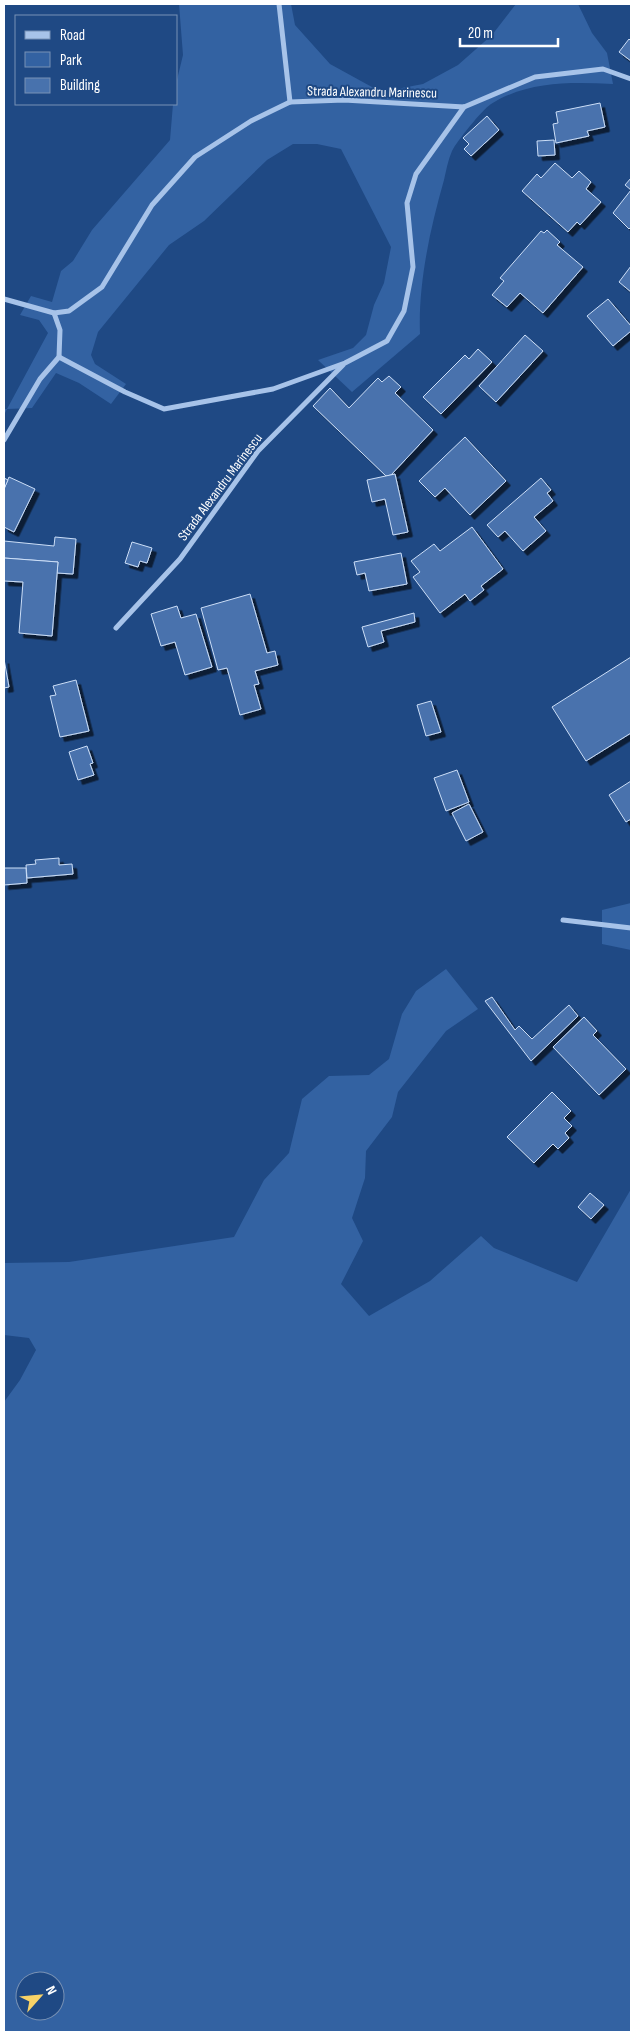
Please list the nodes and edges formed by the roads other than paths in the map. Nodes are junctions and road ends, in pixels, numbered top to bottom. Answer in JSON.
{"nodes":[{"id":1,"x":279,"y":4,"type":"edge"},
{"id":2,"x":631,"y":79,"type":"edge"},
{"id":3,"x":290,"y":102,"type":"junction"},
{"id":4,"x":464,"y":107,"type":"junction"},
{"id":5,"x":4,"y":299,"type":"edge"},
{"id":6,"x":54,"y":313,"type":"junction"},
{"id":7,"x":59,"y":358,"type":"junction"},
{"id":8,"x":345,"y":363,"type":"junction"},
{"id":9,"x":4,"y":440,"type":"edge"},
{"id":10,"x":116,"y":628,"type":"dead end"},
{"id":11,"x":563,"y":920,"type":"dead end"},
{"id":12,"x":631,"y":928,"type":"edge"}],
"edges":[{"from":1,"to":3,"type":"street"},
{"from":2,"to":4,"type":"street","name":"Strada Alexandru Marinescu"},
{"from":3,"to":4,"type":"street","name":"Strada Alexandru Marinescu"},
{"from":3,"to":6,"type":"street","name":"Strada Alexandru Marinescu"},
{"from":4,"to":8,"type":"street","name":"Strada Alexandru Marinescu"},
{"from":5,"to":6,"type":"street"},
{"from":6,"to":7,"type":"street"},
{"from":7,"to":8,"type":"street","name":"Strada Alexandru Marinescu"},
{"from":7,"to":9,"type":"street"},
{"from":8,"to":10,"type":"street","name":"Strada Alexandru Marinescu"},
{"from":11,"to":12,"type":"street"}]}
